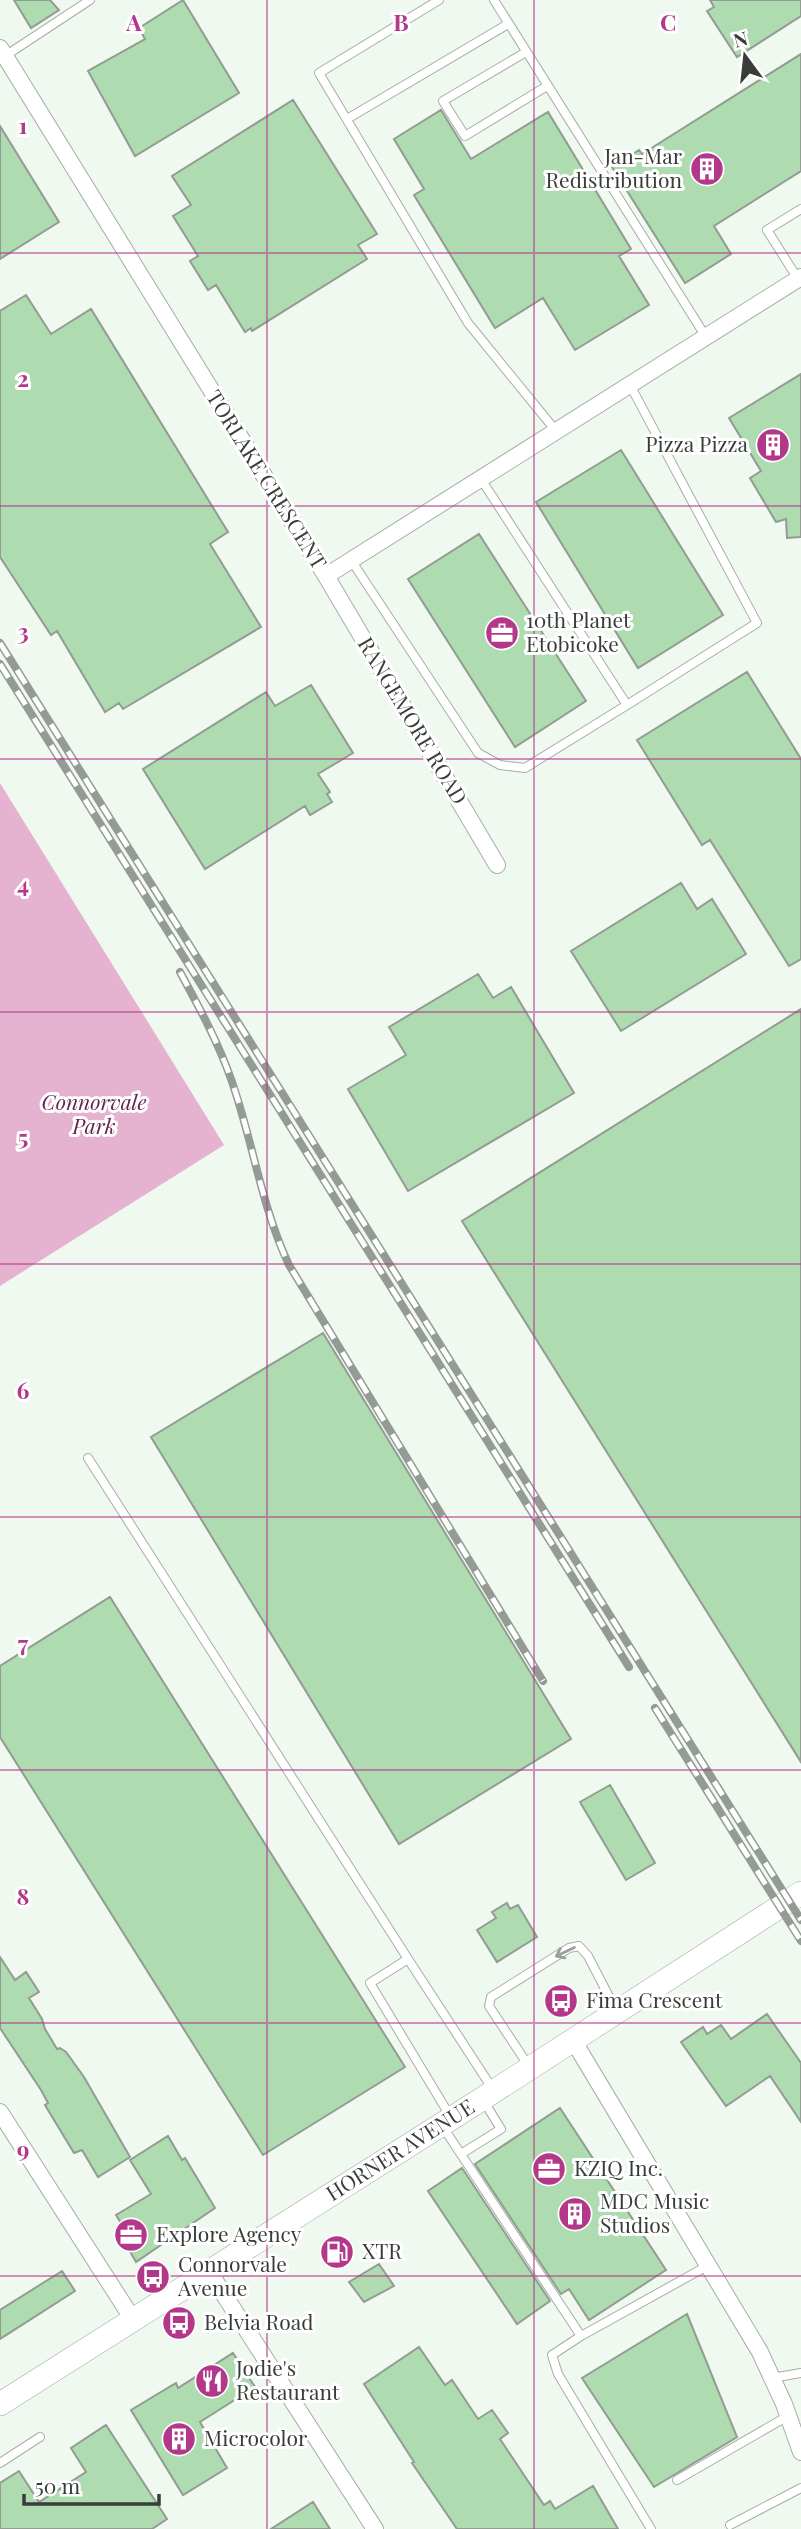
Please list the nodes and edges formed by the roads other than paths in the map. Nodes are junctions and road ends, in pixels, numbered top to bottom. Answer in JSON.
{"nodes":[{"id":1,"x":90,"y":0,"type":"edge"},
{"id":2,"x":439,"y":0,"type":"edge"},
{"id":3,"x":494,"y":0,"type":"edge"},
{"id":4,"x":509,"y":24,"type":"junction"},
{"id":5,"x":2,"y":52,"type":"edge"},
{"id":6,"x":526,"y":52,"type":"junction"},
{"id":7,"x":547,"y":86,"type":"junction"},
{"id":8,"x":347,"y":119,"type":"junction"},
{"id":9,"x":801,"y":209,"type":"edge"},
{"id":10,"x":799,"y":278,"type":"edge"},
{"id":11,"x":705,"y":337,"type":"junction"},
{"id":12,"x":630,"y":386,"type":"junction"},
{"id":13,"x":556,"y":432,"type":"junction"},
{"id":14,"x":481,"y":479,"type":"junction"},
{"id":15,"x":351,"y":560,"type":"junction"},
{"id":16,"x":326,"y":576,"type":"junction"},
{"id":17,"x":627,"y":705,"type":"junction"},
{"id":18,"x":497,"y":865,"type":"dead end"},
{"id":19,"x":88,"y":1458,"type":"dead end"},
{"id":20,"x":801,"y":1893,"type":"edge"},
{"id":21,"x":408,"y":1959,"type":"junction"},
{"id":22,"x":617,"y":2013,"type":"junction"},
{"id":23,"x":573,"y":2040,"type":"junction"},
{"id":24,"x":530,"y":2068,"type":"junction"},
{"id":25,"x":488,"y":2095,"type":"junction"},
{"id":26,"x":0,"y":2112,"type":"edge"},
{"id":27,"x":447,"y":2122,"type":"junction"},
{"id":28,"x":461,"y":2154,"type":"junction"},
{"id":29,"x":709,"y":2264,"type":"junction"},
{"id":30,"x":210,"y":2273,"type":"junction"},
{"id":31,"x":132,"y":2318,"type":"junction"},
{"id":32,"x":581,"y":2336,"type":"junction"},
{"id":33,"x":801,"y":2373,"type":"edge"},
{"id":34,"x":772,"y":2378,"type":"junction"},
{"id":35,"x":0,"y":2404,"type":"edge"},
{"id":36,"x":788,"y":2416,"type":"junction"},
{"id":37,"x":40,"y":2437,"type":"dead end"},
{"id":38,"x":801,"y":2452,"type":"edge"},
{"id":39,"x":0,"y":2463,"type":"edge"},
{"id":40,"x":677,"y":2480,"type":"dead end"},
{"id":41,"x":801,"y":2488,"type":"edge"},
{"id":42,"x":730,"y":2525,"type":"dead end"},
{"id":43,"x":375,"y":2529,"type":"edge"},
{"id":44,"x":651,"y":2529,"type":"edge"}],
"edges":[{"from":1,"to":5,"type":"lane"},
{"from":2,"to":8,"type":"lane"},
{"from":3,"to":4,"type":"lane"},
{"from":4,"to":6,"type":"lane"},
{"from":4,"to":8,"type":"lane"},
{"from":5,"to":16,"type":"street","name":"TORLAKE CRESCENT"},
{"from":6,"to":7,"type":"lane"},
{"from":6,"to":7,"type":"lane"},
{"from":7,"to":11,"type":"lane"},
{"from":8,"to":13,"type":"lane"},
{"from":9,"to":10,"type":"lane"},
{"from":10,"to":11,"type":"street","name":"TORLAKE CRESCENT"},
{"from":11,"to":12,"type":"street","name":"TORLAKE CRESCENT"},
{"from":12,"to":13,"type":"street","name":"TORLAKE CRESCENT"},
{"from":12,"to":17,"type":"lane"},
{"from":13,"to":14,"type":"street","name":"TORLAKE CRESCENT"},
{"from":14,"to":15,"type":"street","name":"TORLAKE CRESCENT"},
{"from":14,"to":17,"type":"lane"},
{"from":15,"to":16,"type":"street","name":"TORLAKE CRESCENT"},
{"from":15,"to":17,"type":"lane"},
{"from":16,"to":18,"type":"street","name":"RANGEMORE ROAD"},
{"from":19,"to":21,"type":"lane"},
{"from":20,"to":22,"type":"main road","name":"HORNER AVENUE"},
{"from":21,"to":25,"type":"lane"},
{"from":21,"to":27,"type":"lane"},
{"from":22,"to":23,"type":"main road","name":"HORNER AVENUE"},
{"from":22,"to":24,"type":"lane","one_way":true},
{"from":23,"to":24,"type":"main road","name":"HORNER AVENUE"},
{"from":23,"to":29,"type":"street"},
{"from":24,"to":25,"type":"main road","name":"HORNER AVENUE"},
{"from":25,"to":27,"type":"main road","name":"HORNER AVENUE"},
{"from":25,"to":28,"type":"lane"},
{"from":26,"to":31,"type":"street"},
{"from":27,"to":28,"type":"lane"},
{"from":27,"to":30,"type":"main road","name":"HORNER AVENUE"},
{"from":28,"to":32,"type":"lane"},
{"from":29,"to":32,"type":"lane"},
{"from":29,"to":34,"type":"street"},
{"from":30,"to":31,"type":"main road","name":"HORNER AVENUE"},
{"from":30,"to":43,"type":"street"},
{"from":31,"to":35,"type":"main road","name":"HORNER AVENUE"},
{"from":32,"to":44,"type":"lane"},
{"from":33,"to":34,"type":"lane"},
{"from":34,"to":36,"type":"street"},
{"from":36,"to":38,"type":"street"},
{"from":36,"to":40,"type":"lane"},
{"from":37,"to":39,"type":"lane"},
{"from":41,"to":42,"type":"lane"}]}
